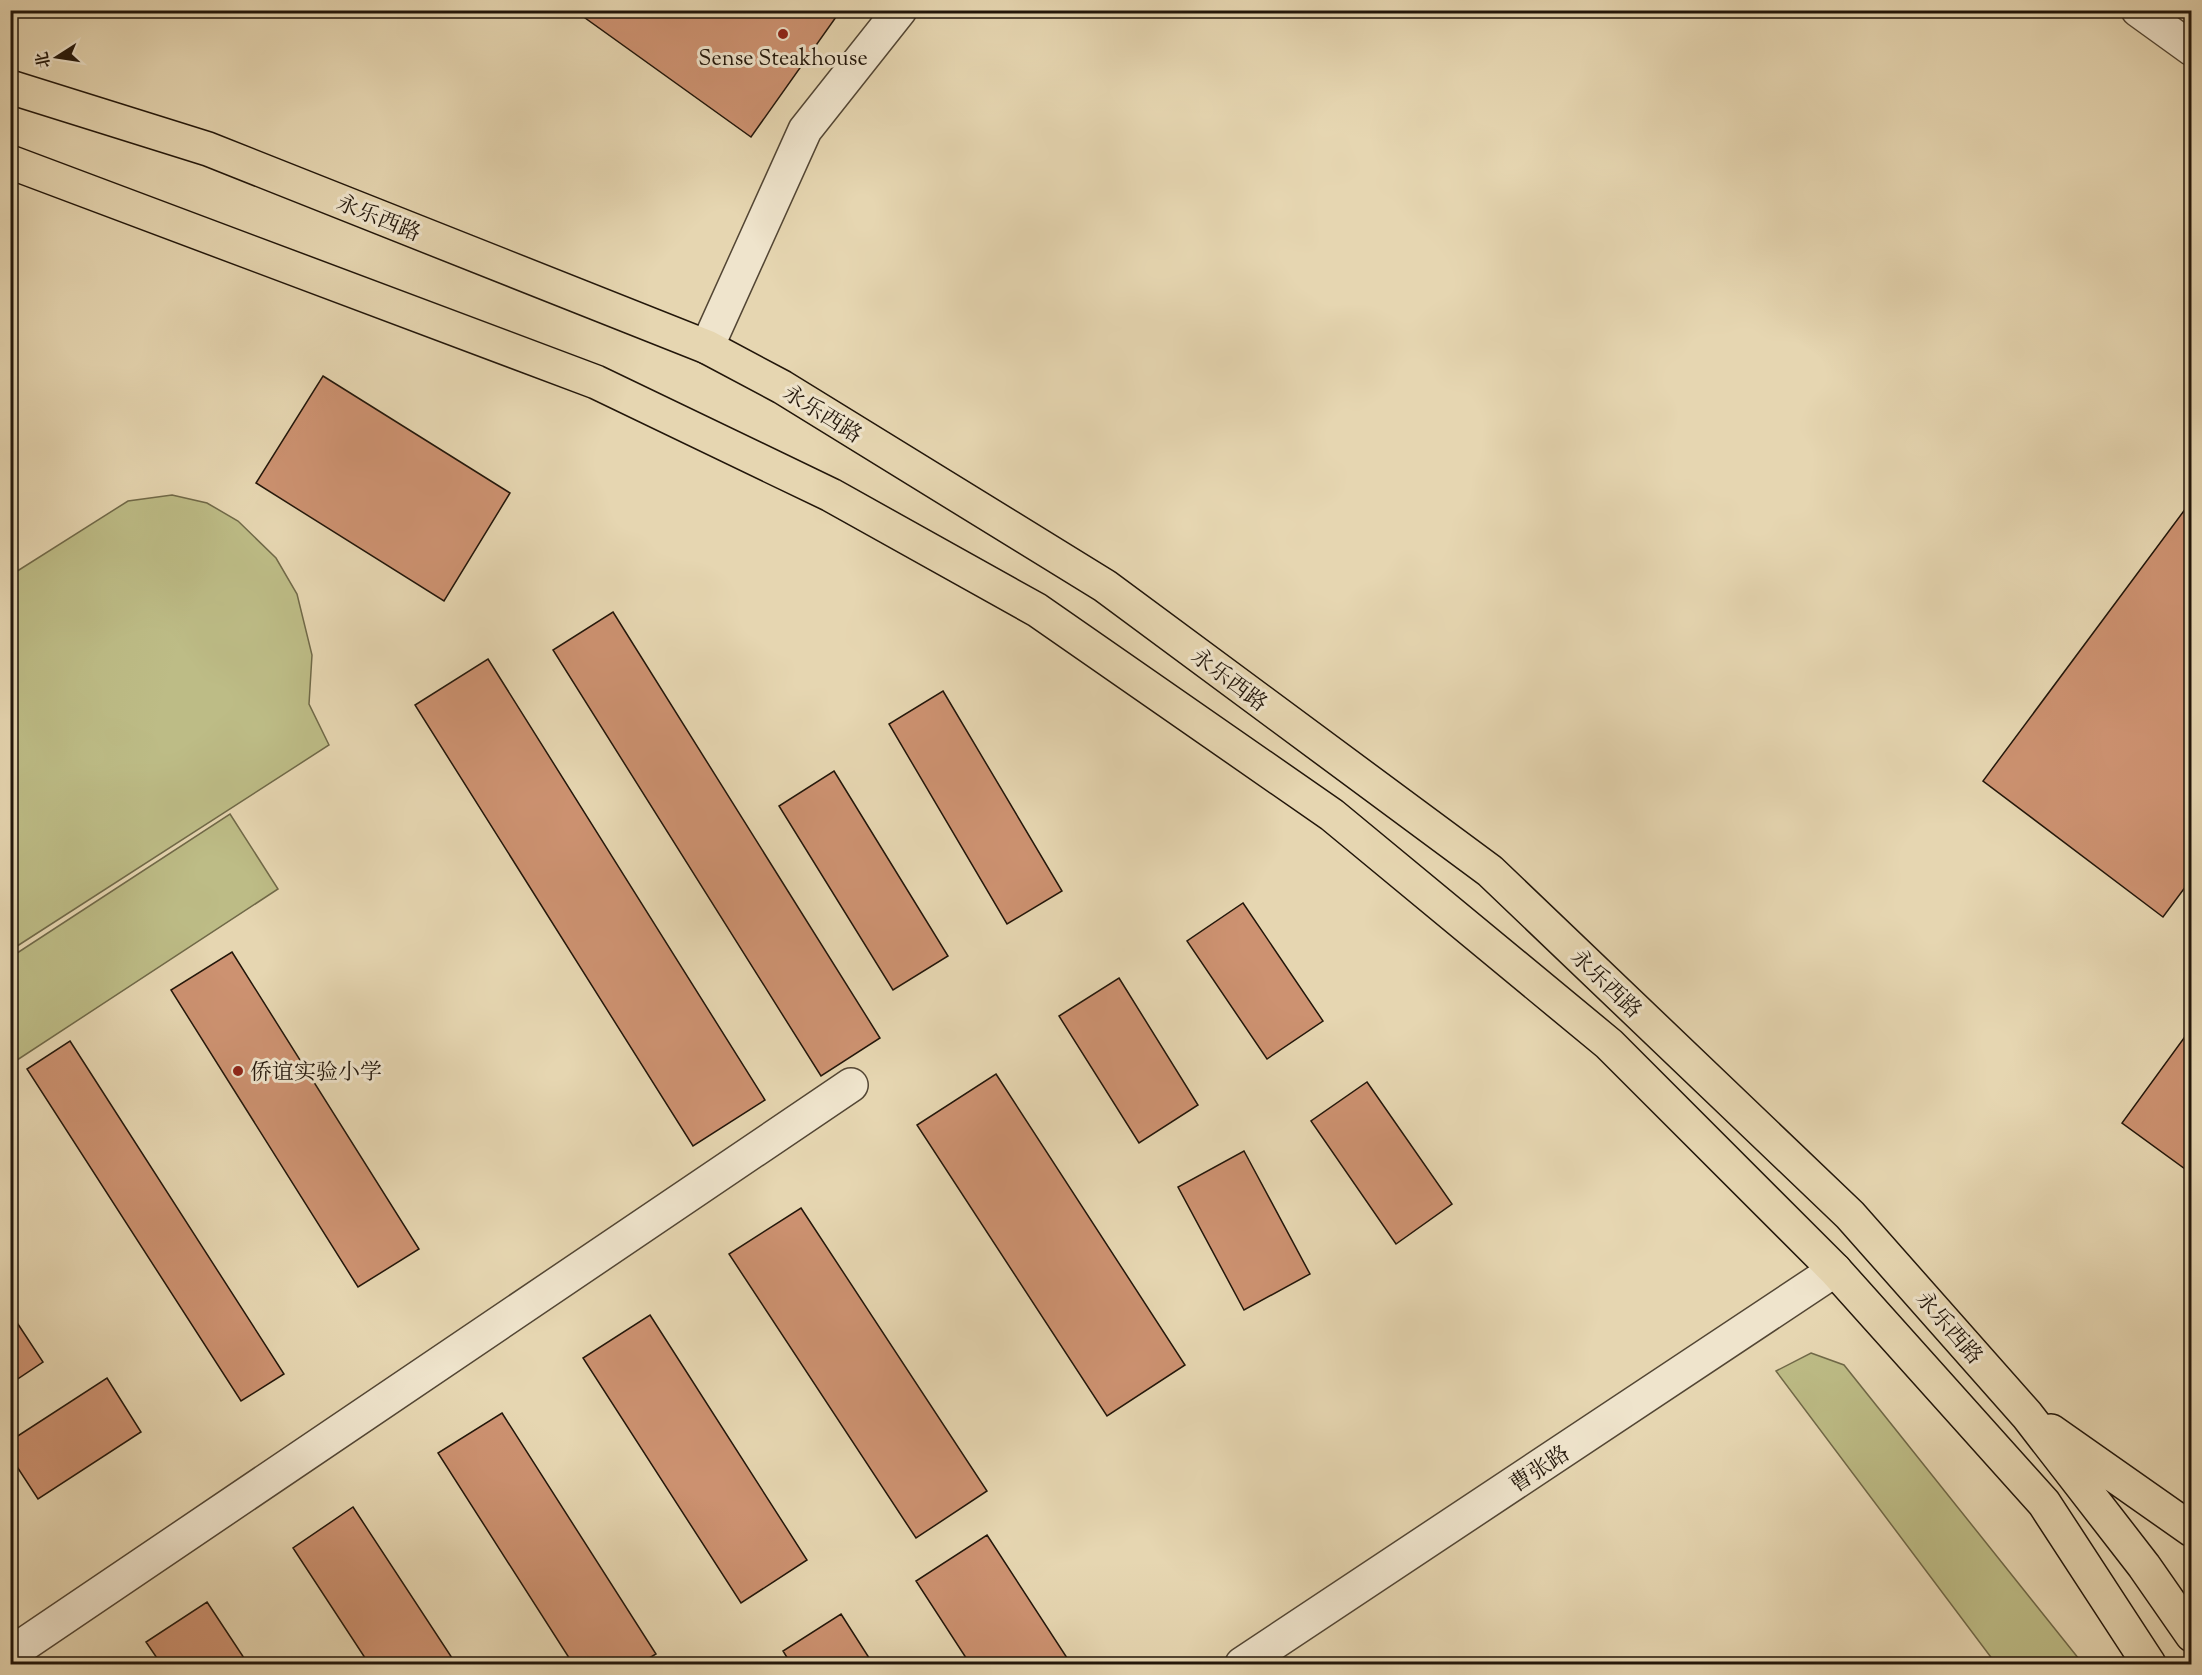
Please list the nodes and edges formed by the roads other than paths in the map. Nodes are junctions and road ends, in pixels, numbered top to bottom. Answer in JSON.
{"nodes":[{"id":1,"x":900,"y":10,"type":"edge"},
{"id":2,"x":2138,"y":10,"type":"edge"},
{"id":3,"x":2192,"y":49,"type":"edge"},
{"id":4,"x":10,"y":87,"type":"edge"},
{"id":5,"x":10,"y":162,"type":"edge"},
{"id":6,"x":707,"y":347,"type":"junction"},
{"id":7,"x":850,"y":1085,"type":"dead end"},
{"id":8,"x":1835,"y":1270,"type":"junction"},
{"id":9,"x":2027,"y":1415,"type":"junction"},
{"id":10,"x":2192,"y":1530,"type":"edge"},
{"id":11,"x":2192,"y":1635,"type":"edge"},
{"id":12,"x":18,"y":1649,"type":"edge"},
{"id":13,"x":1242,"y":1665,"type":"edge"},
{"id":14,"x":2149,"y":1665,"type":"edge"}],
"edges":[{"from":1,"to":6,"type":"street"},
{"from":2,"to":3,"type":"street"},
{"from":4,"to":6,"type":"main road","name":"永乐西路"},
{"from":5,"to":8,"type":"main road","name":"永乐西路"},
{"from":6,"to":9,"type":"main road","name":"永乐西路"},
{"from":7,"to":12,"type":"street"},
{"from":8,"to":13,"type":"street","name":"曹张路"},
{"from":8,"to":14,"type":"main road","name":"永乐西路"},
{"from":9,"to":10,"type":"main road"},
{"from":9,"to":11,"type":"main road","name":"永乐西路"}]}
